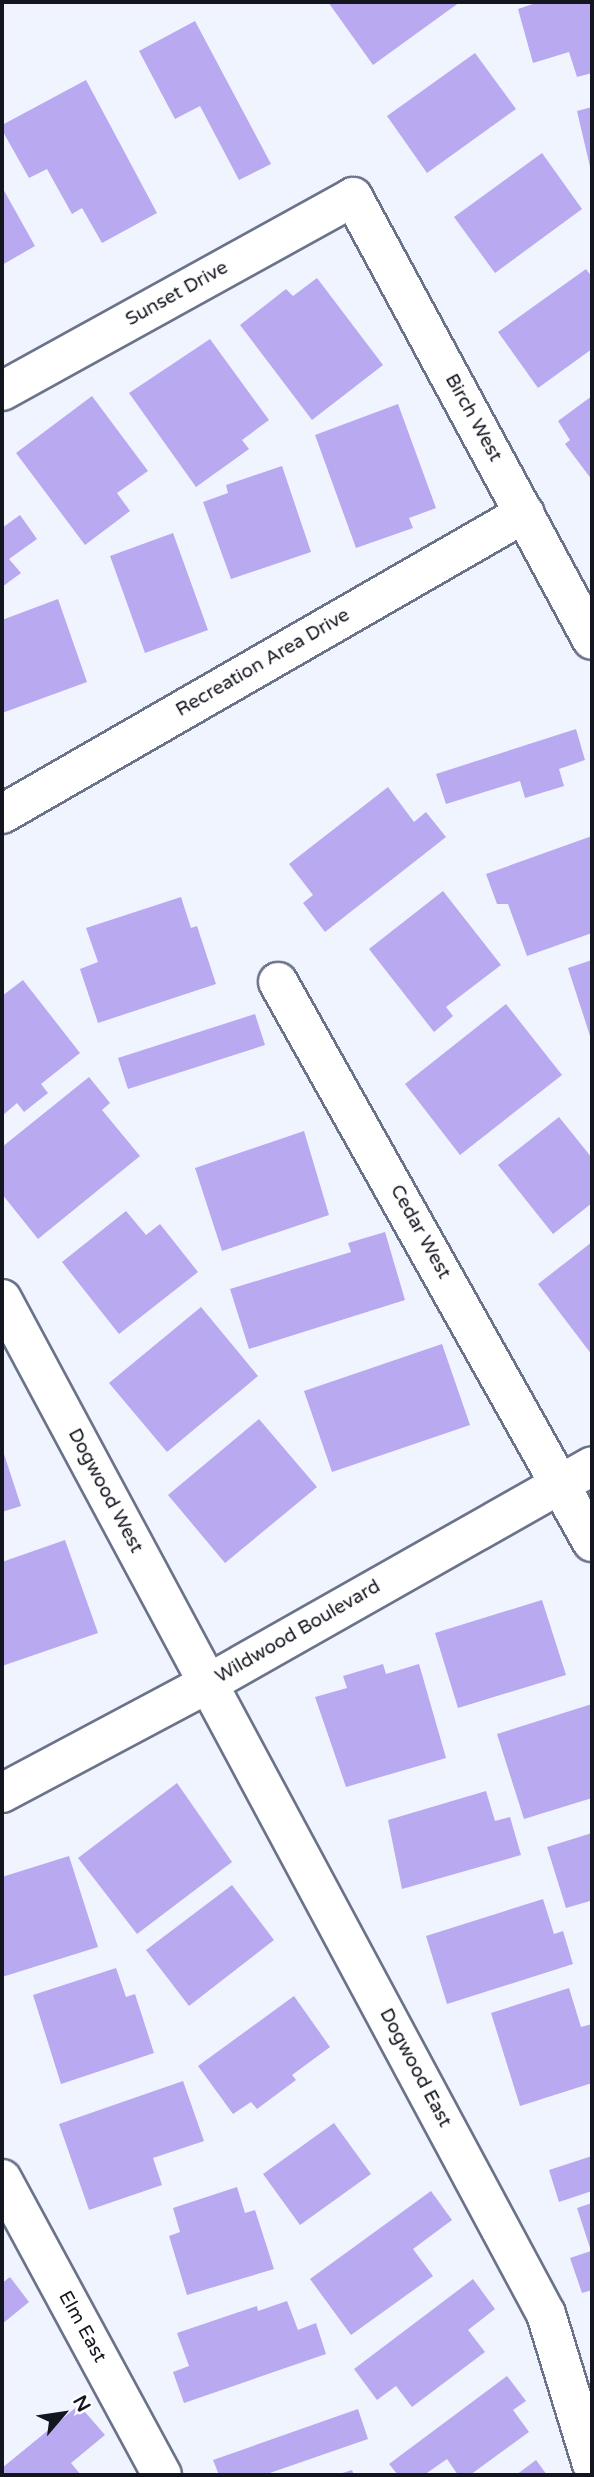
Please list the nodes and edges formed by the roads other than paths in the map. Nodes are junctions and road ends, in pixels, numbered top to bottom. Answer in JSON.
{"nodes":[{"id":1,"x":353,"y":197,"type":"joint"},
{"id":2,"x":2,"y":391,"type":"edge"},
{"id":3,"x":525,"y":513,"type":"junction"},
{"id":4,"x":592,"y":640,"type":"edge"},
{"id":5,"x":2,"y":814,"type":"edge"},
{"id":6,"x":278,"y":982,"type":"dead end"},
{"id":7,"x":2,"y":1299,"type":"edge"},
{"id":8,"x":577,"y":1474,"type":"edge"},
{"id":9,"x":592,"y":1542,"type":"edge"},
{"id":10,"x":209,"y":1683,"type":"junction"},
{"id":11,"x":2,"y":1793,"type":"edge"},
{"id":12,"x":2,"y":2179,"type":"edge"},
{"id":13,"x":592,"y":2464,"type":"edge"},
{"id":14,"x":162,"y":2475,"type":"edge"}],
"edges":[{"from":1,"to":2,"type":"street","name":"Sunset Drive"},
{"from":1,"to":3,"type":"street","name":"Birch West"},
{"from":3,"to":4,"type":"street","name":"Birch West"},
{"from":3,"to":5,"type":"street","name":"Recreation Area Drive"},
{"from":6,"to":8,"type":"street","name":"Cedar West"},
{"from":7,"to":10,"type":"street","name":"Dogwood West"},
{"from":8,"to":9,"type":"street","name":"Cedar West"},
{"from":8,"to":10,"type":"street","name":"Wildwood Boulevard"},
{"from":10,"to":11,"type":"street","name":"Wildwood Boulevard"},
{"from":10,"to":13,"type":"street","name":"Dogwood East"},
{"from":12,"to":14,"type":"street","name":"Elm East"}]}
